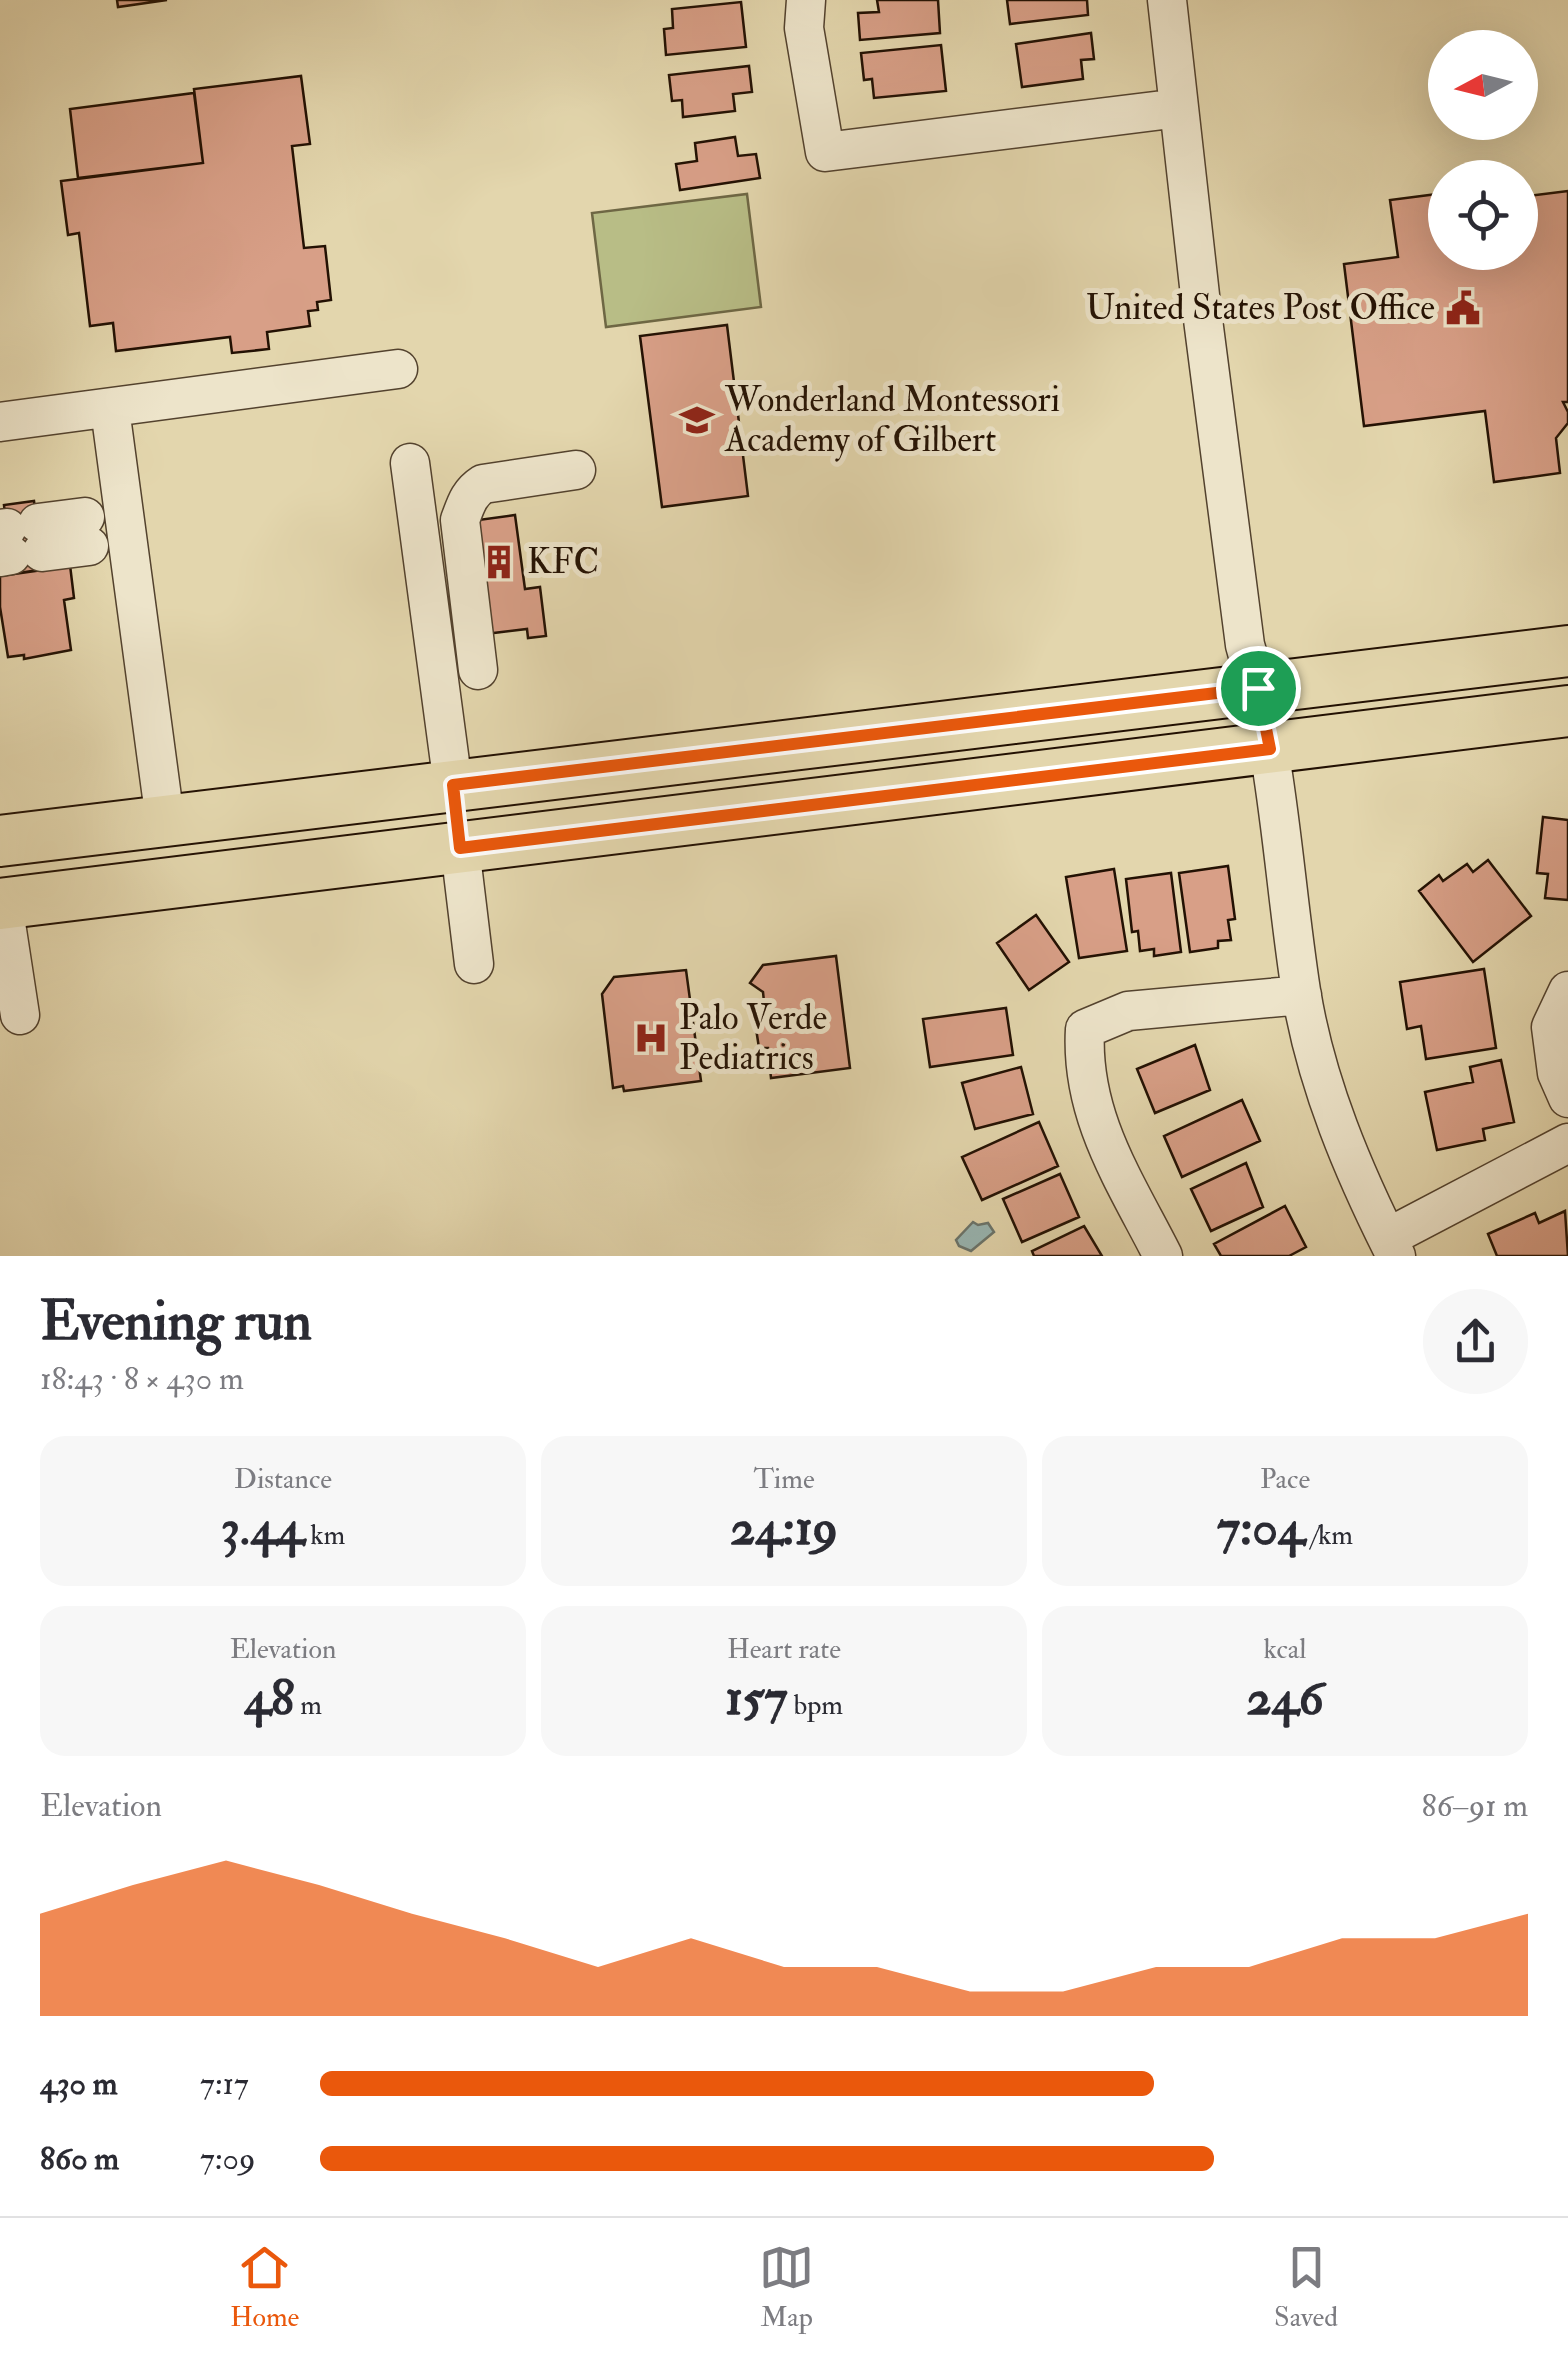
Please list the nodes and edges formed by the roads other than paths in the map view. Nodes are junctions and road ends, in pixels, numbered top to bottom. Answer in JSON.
{"nodes":[{"id":1,"x":806,"y":0,"type":"edge"},
{"id":2,"x":1168,"y":0,"type":"edge"},
{"id":3,"x":1178,"y":108,"type":"junction"},
{"id":4,"x":398,"y":369,"type":"dead end"},
{"id":5,"x":110,"y":409,"type":"junction"},
{"id":6,"x":0,"y":422,"type":"edge"},
{"id":7,"x":410,"y":463,"type":"dead end"},
{"id":8,"x":576,"y":470,"type":"dead end"},
{"id":9,"x":86,"y":525,"type":"dead end"},
{"id":10,"x":16,"y":534,"type":"edge"},
{"id":11,"x":1568,"y":652,"type":"edge"},
{"id":12,"x":478,"y":670,"type":"dead end"},
{"id":13,"x":1258,"y":688,"type":"junction"},
{"id":14,"x":1568,"y":712,"type":"edge"},
{"id":15,"x":1270,"y":749,"type":"junction"},
{"id":16,"x":453,"y":785,"type":"junction"},
{"id":17,"x":165,"y":820,"type":"junction"},
{"id":18,"x":0,"y":842,"type":"edge"},
{"id":19,"x":460,"y":848,"type":"junction"},
{"id":20,"x":2,"y":904,"type":"edge"},
{"id":21,"x":474,"y":964,"type":"dead end"},
{"id":22,"x":1568,"y":991,"type":"edge"},
{"id":23,"x":1302,"y":994,"type":"junction"},
{"id":24,"x":20,"y":1015,"type":"dead end"},
{"id":25,"x":1568,"y":1098,"type":"edge"},
{"id":26,"x":1568,"y":1144,"type":"edge"},
{"id":27,"x":1392,"y":1247,"type":"edge"},
{"id":28,"x":1163,"y":1256,"type":"edge"}],
"edges":[{"from":1,"to":3,"type":"street"},
{"from":2,"to":3,"type":"street"},
{"from":3,"to":13,"type":"street"},
{"from":4,"to":5,"type":"street"},
{"from":5,"to":6,"type":"street"},
{"from":5,"to":17,"type":"street"},
{"from":7,"to":16,"type":"street"},
{"from":8,"to":12,"type":"street"},
{"from":9,"to":10,"type":"street"},
{"from":11,"to":13,"type":"main road"},
{"from":13,"to":15,"type":"street"},
{"from":13,"to":16,"type":"main road"},
{"from":14,"to":15,"type":"main road"},
{"from":15,"to":19,"type":"main road"},
{"from":15,"to":23,"type":"street"},
{"from":16,"to":17,"type":"main road"},
{"from":16,"to":19,"type":"main road"},
{"from":17,"to":18,"type":"main road"},
{"from":19,"to":20,"type":"main road"},
{"from":19,"to":21,"type":"street"},
{"from":20,"to":24,"type":"street"},
{"from":22,"to":25,"type":"street"},
{"from":23,"to":27,"type":"street"},
{"from":23,"to":28,"type":"street"},
{"from":26,"to":27,"type":"street"}]}
